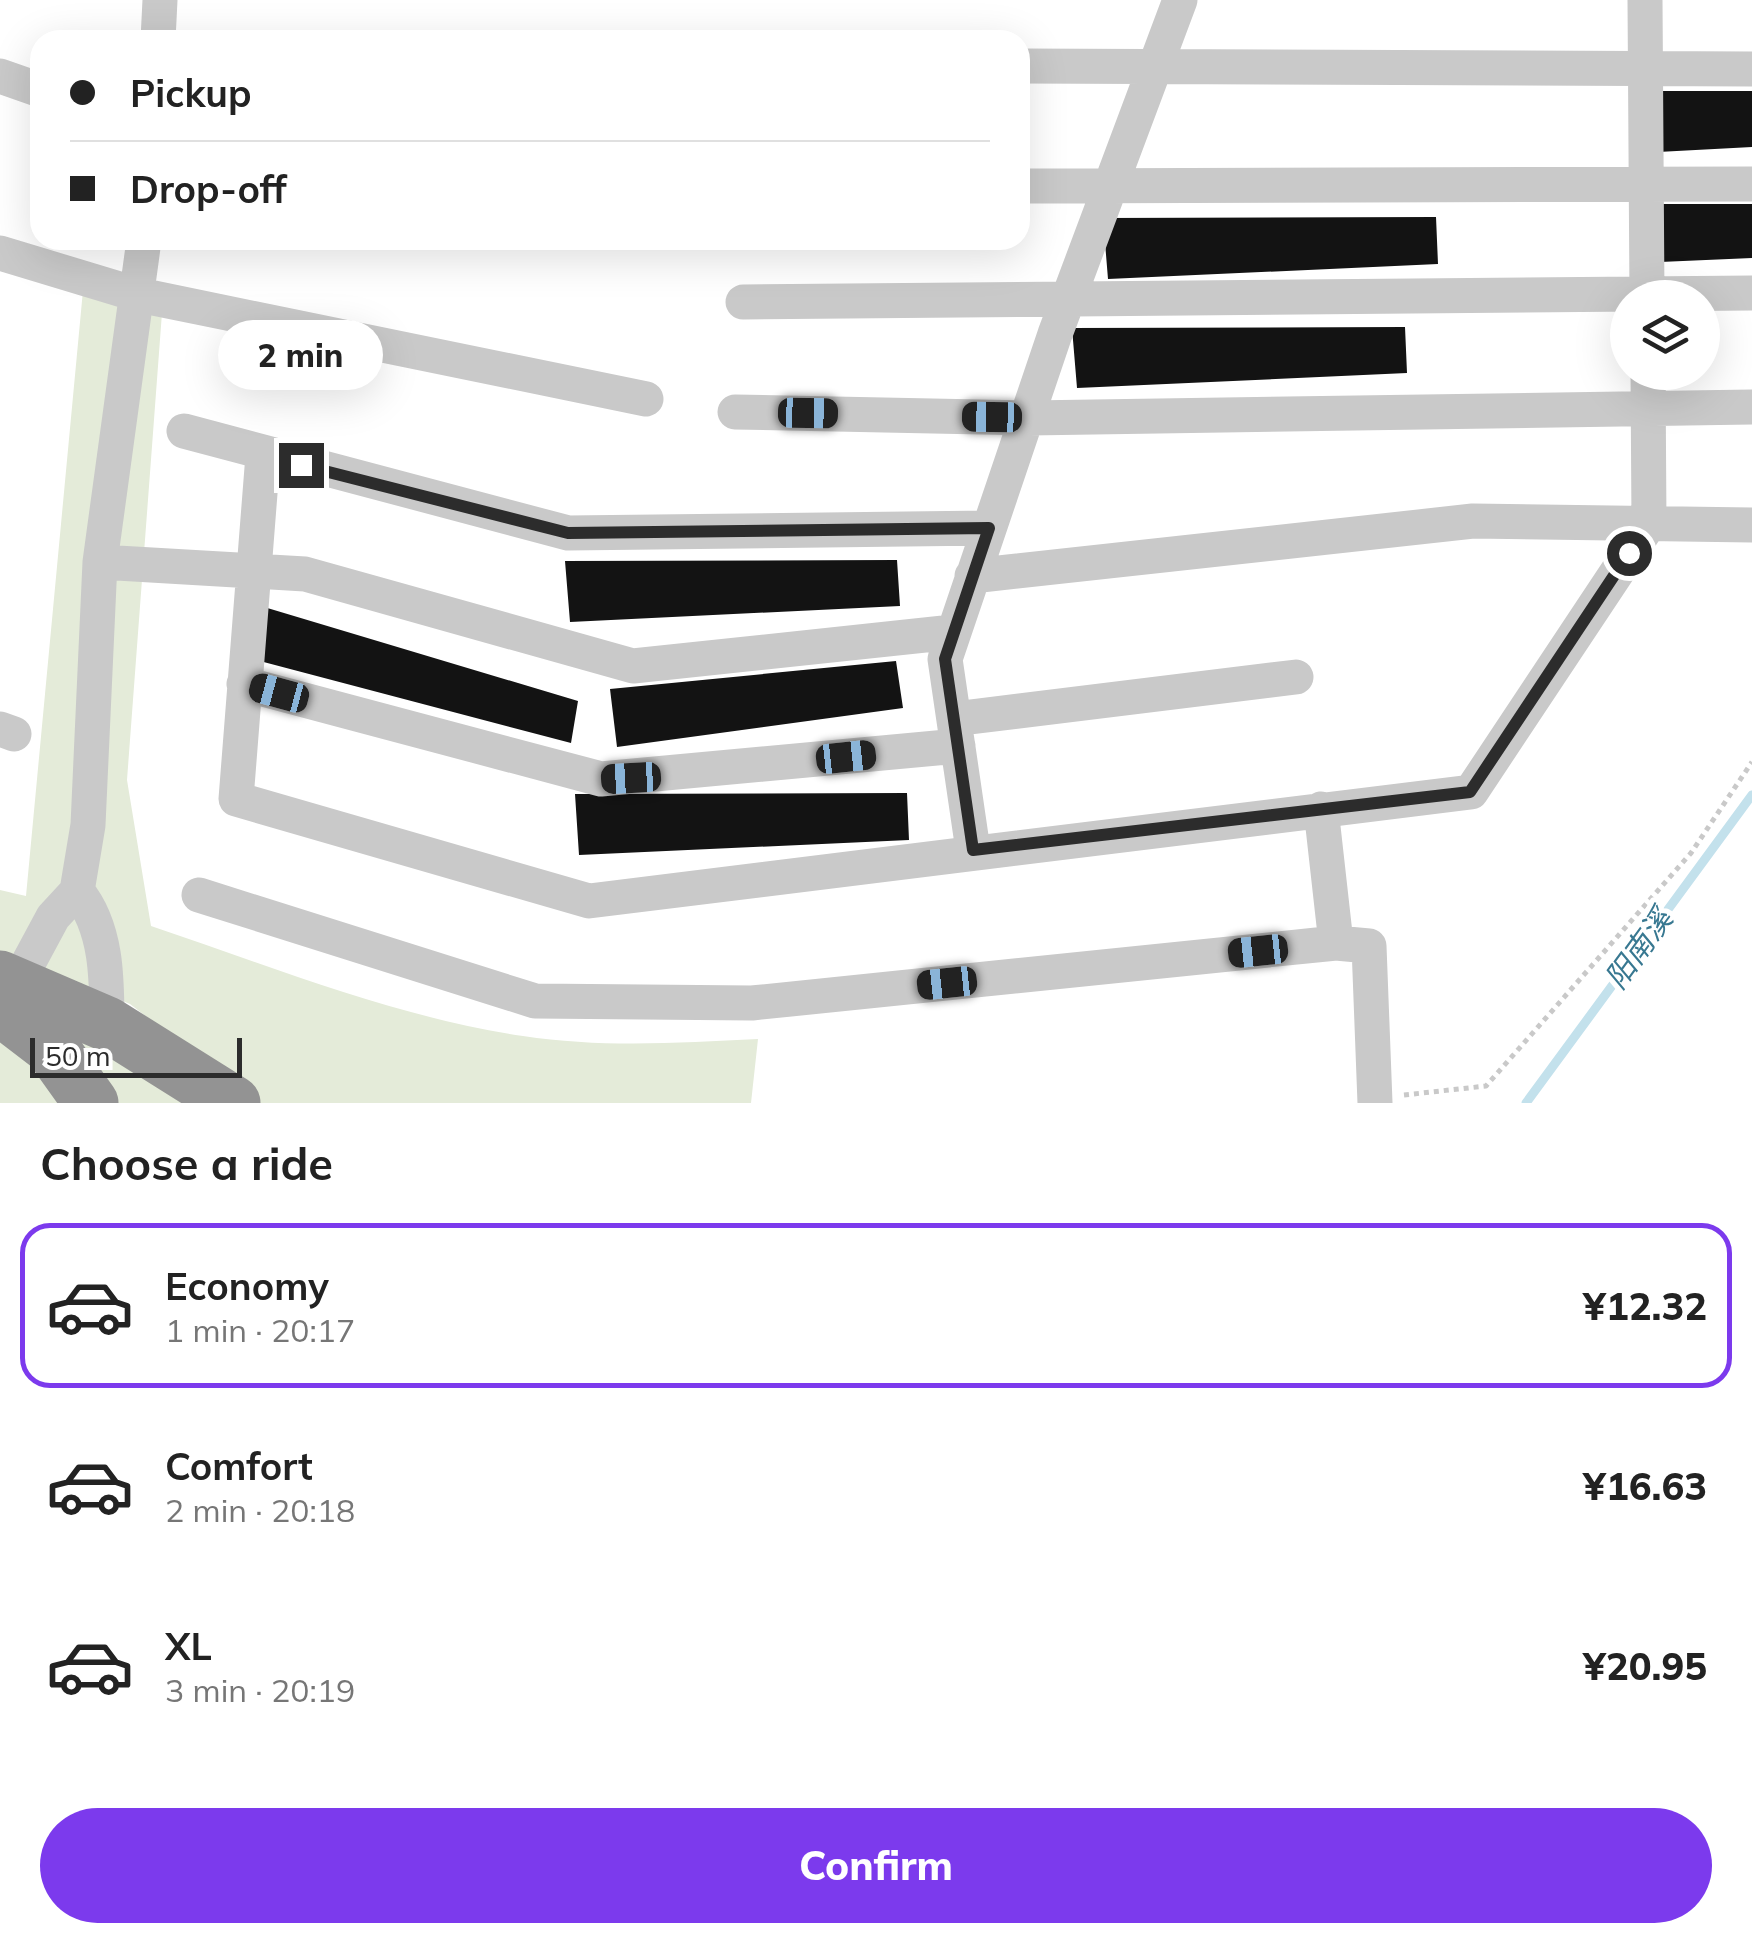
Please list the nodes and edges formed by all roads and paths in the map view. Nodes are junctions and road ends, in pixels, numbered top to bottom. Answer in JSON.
{"nodes":[{"id":1,"x":160,"y":0,"type":"edge"},
{"id":2,"x":1180,"y":0,"type":"edge"},
{"id":3,"x":1645,"y":0,"type":"edge"},
{"id":4,"x":158,"y":30,"type":"edge"},
{"id":5,"x":1030,"y":66,"type":"edge"},
{"id":6,"x":1156,"y":66,"type":"junction"},
{"id":7,"x":1646,"y":66,"type":"junction"},
{"id":8,"x":1752,"y":69,"type":"edge"},
{"id":9,"x":0,"y":76,"type":"edge"},
{"id":10,"x":30,"y":86,"type":"edge"},
{"id":11,"x":1752,"y":184,"type":"edge"},
{"id":12,"x":1647,"y":185,"type":"junction"},
{"id":13,"x":1030,"y":186,"type":"edge"},
{"id":14,"x":1110,"y":188,"type":"junction"},
{"id":15,"x":143,"y":250,"type":"edge"},
{"id":16,"x":0,"y":253,"type":"edge"},
{"id":17,"x":1648,"y":280,"type":"edge"},
{"id":18,"x":1752,"y":293,"type":"edge"},
{"id":19,"x":1720,"y":294,"type":"edge"},
{"id":20,"x":139,"y":295,"type":"junction"},
{"id":21,"x":1610,"y":296,"type":"edge"},
{"id":22,"x":1069,"y":299,"type":"junction"},
{"id":23,"x":743,"y":302,"type":"dead end"},
{"id":24,"x":1648,"y":390,"type":"edge"},
{"id":25,"x":646,"y":399,"type":"dead end"},
{"id":26,"x":1752,"y":407,"type":"edge"},
{"id":27,"x":1648,"y":410,"type":"junction"},
{"id":28,"x":735,"y":412,"type":"dead end"},
{"id":29,"x":1028,"y":418,"type":"junction"},
{"id":30,"x":184,"y":430,"type":"dead end"},
{"id":31,"x":263,"y":455,"type":"junction"},
{"id":32,"x":1649,"y":524,"type":"junction"},
{"id":33,"x":1752,"y":525,"type":"edge"},
{"id":34,"x":989,"y":528,"type":"junction"},
{"id":35,"x":100,"y":562,"type":"junction"},
{"id":36,"x":250,"y":571,"type":"junction"},
{"id":37,"x":972,"y":576,"type":"junction"},
{"id":38,"x":953,"y":632,"type":"junction"},
{"id":39,"x":1296,"y":676,"type":"dead end"},
{"id":40,"x":244,"y":684,"type":"junction"},
{"id":41,"x":956,"y":732,"type":"junction"},
{"id":42,"x":1752,"y":762,"type":"edge"},
{"id":43,"x":1321,"y":809,"type":"junction"},
{"id":44,"x":973,"y":850,"type":"junction"},
{"id":45,"x":77,"y":891,"type":"junction"},
{"id":46,"x":199,"y":895,"type":"dead end"},
{"id":47,"x":1336,"y":943,"type":"junction"},
{"id":48,"x":6,"y":990,"type":"edge"},
{"id":49,"x":107,"y":1024,"type":"junction"},
{"id":50,"x":1374,"y":1101,"type":"edge"},
{"id":51,"x":91,"y":1103,"type":"edge"},
{"id":52,"x":233,"y":1103,"type":"edge"}],
"edges":[{"from":1,"to":4,"type":"street"},
{"from":2,"to":6,"type":"street"},
{"from":3,"to":7,"type":"street"},
{"from":5,"to":6,"type":"street"},
{"from":6,"to":7,"type":"street"},
{"from":6,"to":14,"type":"street"},
{"from":7,"to":8,"type":"street"},
{"from":7,"to":12,"type":"street"},
{"from":9,"to":10,"type":"street"},
{"from":11,"to":12,"type":"street"},
{"from":12,"to":14,"type":"street"},
{"from":12,"to":17,"type":"street"},
{"from":13,"to":14,"type":"street"},
{"from":14,"to":22,"type":"street"},
{"from":15,"to":20,"type":"street"},
{"from":16,"to":20,"type":"street"},
{"from":18,"to":19,"type":"street"},
{"from":20,"to":25,"type":"street"},
{"from":20,"to":35,"type":"street"},
{"from":21,"to":22,"type":"street"},
{"from":22,"to":23,"type":"street"},
{"from":22,"to":29,"type":"street"},
{"from":24,"to":27,"type":"street"},
{"from":26,"to":27,"type":"street"},
{"from":27,"to":29,"type":"street"},
{"from":27,"to":32,"type":"street"},
{"from":28,"to":29,"type":"street"},
{"from":29,"to":34,"type":"street"},
{"from":30,"to":31,"type":"street"},
{"from":31,"to":34,"type":"street"},
{"from":31,"to":36,"type":"street"},
{"from":32,"to":33,"type":"street"},
{"from":32,"to":37,"type":"street"},
{"from":32,"to":43,"type":"street"},
{"from":34,"to":37,"type":"street"},
{"from":35,"to":36,"type":"street"},
{"from":35,"to":45,"type":"street"},
{"from":36,"to":38,"type":"street"},
{"from":36,"to":40,"type":"street"},
{"from":37,"to":38,"type":"street"},
{"from":38,"to":41,"type":"street"},
{"from":39,"to":41,"type":"street"},
{"from":40,"to":41,"type":"street"},
{"from":40,"to":44,"type":"street"},
{"from":41,"to":44,"type":"street"},
{"from":42,"to":50,"type":"path"},
{"from":43,"to":44,"type":"street"},
{"from":43,"to":47,"type":"street"},
{"from":45,"to":48,"type":"street"},
{"from":45,"to":49,"type":"street"},
{"from":46,"to":47,"type":"street"},
{"from":47,"to":50,"type":"street"},
{"from":48,"to":49,"type":"highway"},
{"from":48,"to":51,"type":"highway"},
{"from":49,"to":52,"type":"highway"}]}
